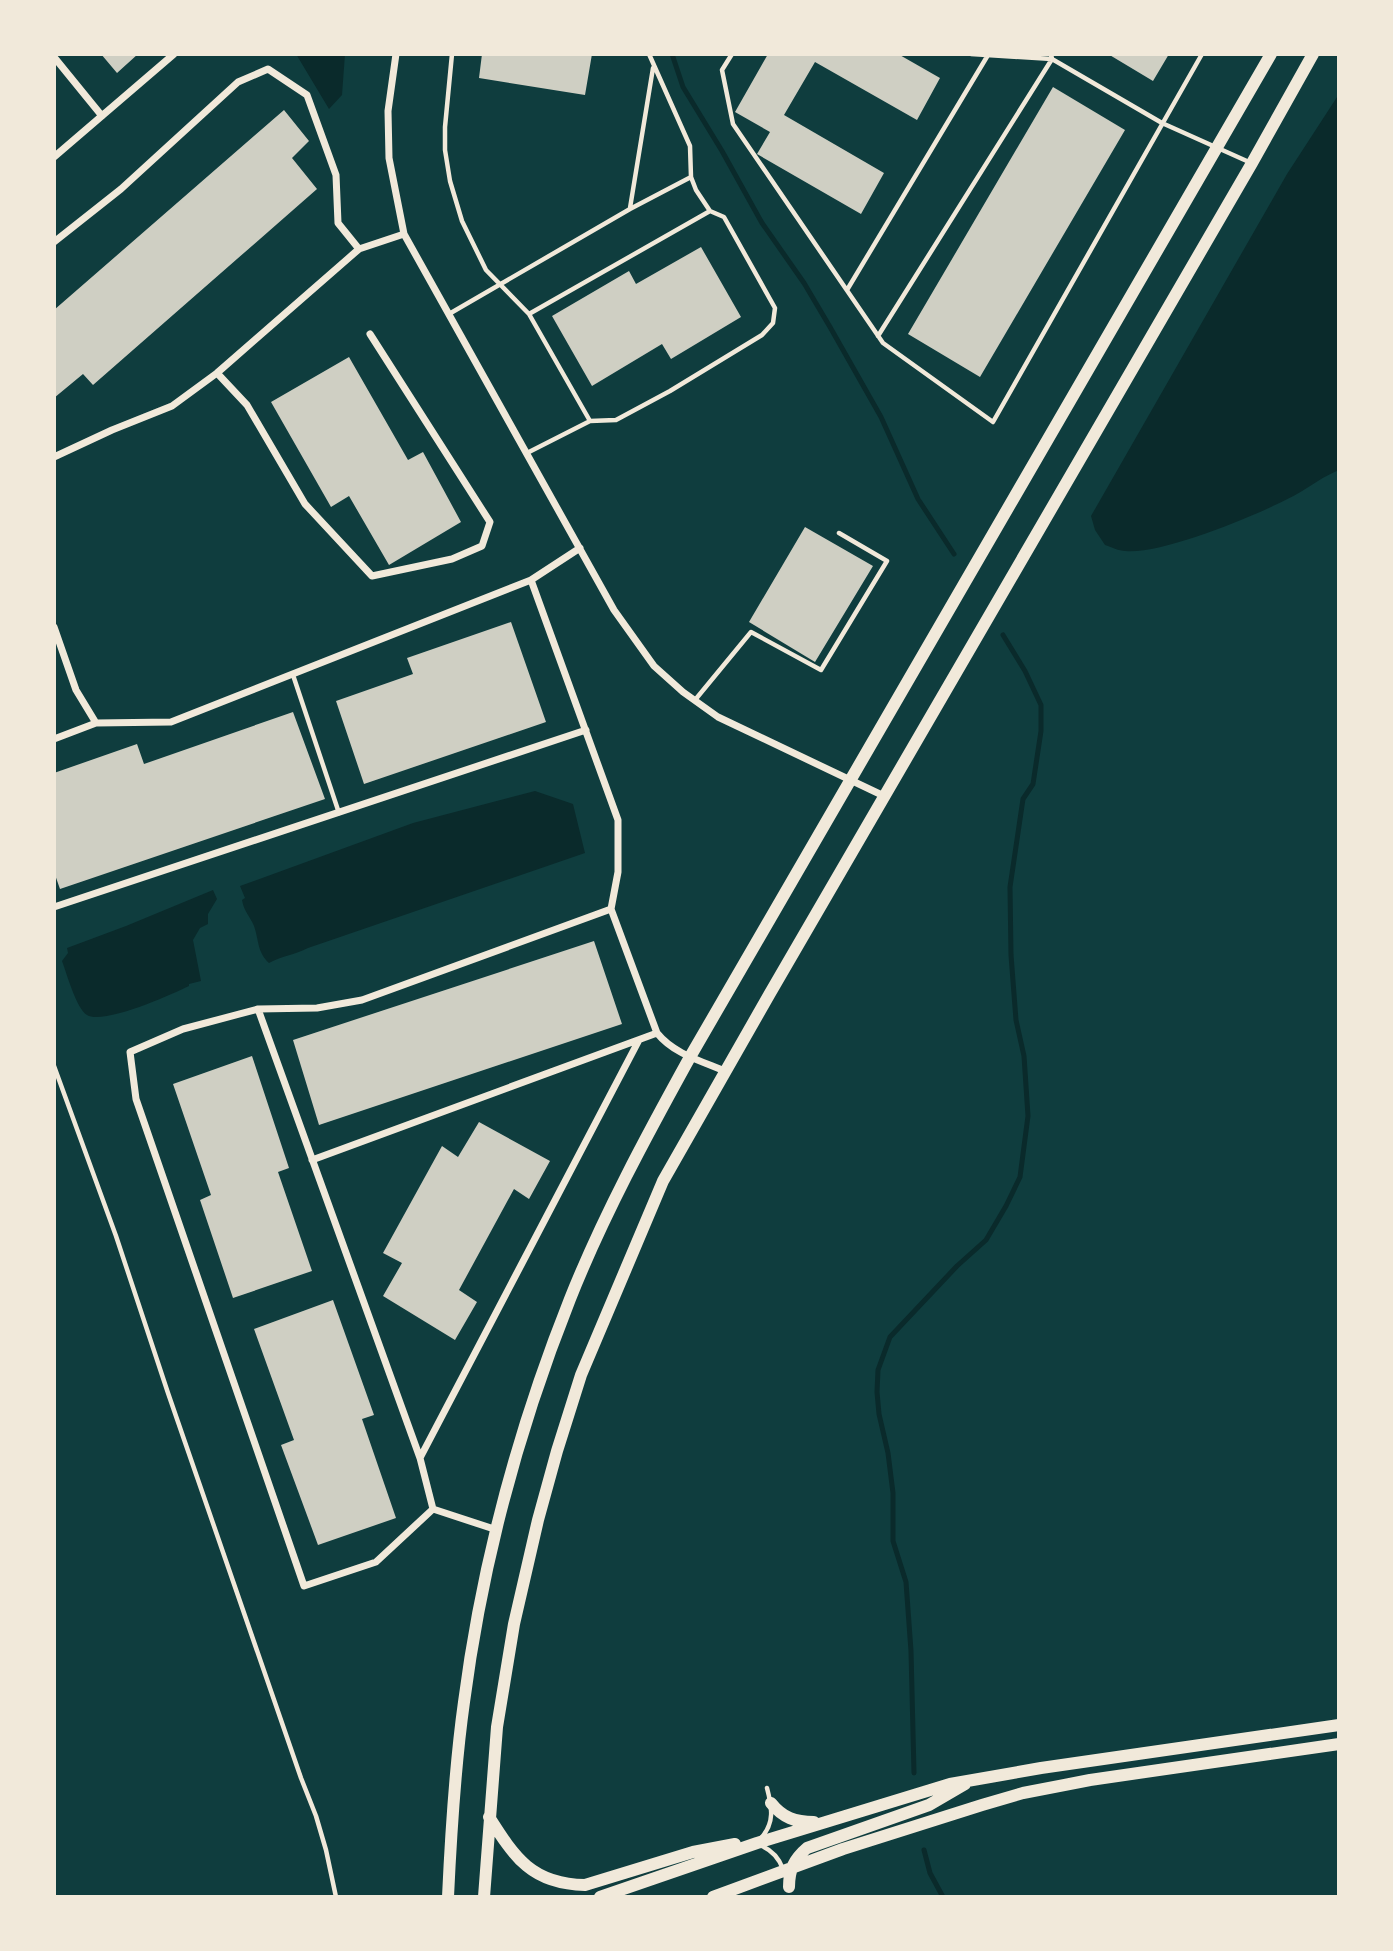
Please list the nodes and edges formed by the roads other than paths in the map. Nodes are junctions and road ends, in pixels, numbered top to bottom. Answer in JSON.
{"nodes":[{"id":1,"x":174,"y":54,"type":"edge"},
{"id":2,"x":396,"y":54,"type":"edge"},
{"id":3,"x":452,"y":54,"type":"edge"},
{"id":4,"x":649,"y":54,"type":"edge"},
{"id":5,"x":732,"y":54,"type":"edge"},
{"id":6,"x":971,"y":54,"type":"edge"},
{"id":7,"x":1202,"y":54,"type":"edge"},
{"id":8,"x":1271,"y":54,"type":"edge"},
{"id":9,"x":1313,"y":54,"type":"edge"},
{"id":10,"x":988,"y":55,"type":"edge"},
{"id":11,"x":54,"y":57,"type":"edge"},
{"id":12,"x":1051,"y":57,"type":"edge"},
{"id":13,"x":654,"y":65,"type":"junction"},
{"id":14,"x":102,"y":116,"type":"junction"},
{"id":15,"x":1162,"y":123,"type":"junction"},
{"id":16,"x":1218,"y":146,"type":"junction"},
{"id":17,"x":54,"y":157,"type":"edge"},
{"id":18,"x":1252,"y":163,"type":"junction"},
{"id":19,"x":691,"y":177,"type":"junction"},
{"id":20,"x":629,"y":208,"type":"junction"},
{"id":21,"x":709,"y":211,"type":"junction"},
{"id":22,"x":404,"y":234,"type":"junction"},
{"id":23,"x":54,"y":243,"type":"edge"},
{"id":24,"x":359,"y":249,"type":"junction"},
{"id":25,"x":499,"y":284,"type":"junction"},
{"id":26,"x":847,"y":290,"type":"junction"},
{"id":27,"x":449,"y":314,"type":"junction"},
{"id":28,"x":529,"y":314,"type":"junction"},
{"id":29,"x":370,"y":334,"type":"dead end"},
{"id":30,"x":878,"y":336,"type":"junction"},
{"id":31,"x":217,"y":373,"type":"junction"},
{"id":32,"x":590,"y":421,"type":"junction"},
{"id":33,"x":526,"y":453,"type":"junction"},
{"id":34,"x":54,"y":457,"type":"edge"},
{"id":35,"x":839,"y":533,"type":"dead end"},
{"id":36,"x":580,"y":548,"type":"junction"},
{"id":37,"x":531,"y":580,"type":"junction"},
{"id":38,"x":54,"y":627,"type":"edge"},
{"id":39,"x":292,"y":674,"type":"junction"},
{"id":40,"x":695,"y":701,"type":"junction"},
{"id":41,"x":96,"y":723,"type":"junction"},
{"id":42,"x":586,"y":730,"type":"junction"},
{"id":43,"x":54,"y":739,"type":"edge"},
{"id":44,"x":851,"y":781,"type":"junction"},
{"id":45,"x":884,"y":796,"type":"junction"},
{"id":46,"x":339,"y":813,"type":"junction"},
{"id":47,"x":54,"y":907,"type":"edge"},
{"id":48,"x":611,"y":909,"type":"junction"},
{"id":49,"x":258,"y":1009,"type":"junction"},
{"id":50,"x":657,"y":1033,"type":"junction"},
{"id":51,"x":639,"y":1040,"type":"junction"},
{"id":52,"x":691,"y":1057,"type":"junction"},
{"id":53,"x":54,"y":1066,"type":"edge"},
{"id":54,"x":725,"y":1071,"type":"junction"},
{"id":55,"x":312,"y":1160,"type":"junction"},
{"id":56,"x":420,"y":1458,"type":"junction"},
{"id":57,"x":433,"y":1509,"type":"junction"},
{"id":58,"x":497,"y":1530,"type":"junction"},
{"id":59,"x":1339,"y":1725,"type":"edge"},
{"id":60,"x":1339,"y":1744,"type":"edge"},
{"id":61,"x":972,"y":1780,"type":"junction"},
{"id":62,"x":767,"y":1788,"type":"dead end"},
{"id":63,"x":771,"y":1803,"type":"junction"},
{"id":64,"x":489,"y":1817,"type":"junction"},
{"id":65,"x":825,"y":1822,"type":"junction"},
{"id":66,"x":757,"y":1843,"type":"junction"},
{"id":67,"x":788,"y":1870,"type":"junction"},
{"id":68,"x":751,"y":1884,"type":"junction"},
{"id":69,"x":336,"y":1897,"type":"edge"},
{"id":70,"x":448,"y":1897,"type":"edge"},
{"id":71,"x":484,"y":1897,"type":"edge"},
{"id":72,"x":600,"y":1897,"type":"edge"},
{"id":73,"x":713,"y":1897,"type":"edge"}],
"edges":[{"from":1,"to":14,"type":"street"},
{"from":2,"to":22,"type":"street"},
{"from":3,"to":25,"type":"lane"},
{"from":4,"to":13,"type":"lane"},
{"from":5,"to":26,"type":"lane"},
{"from":6,"to":10,"type":"lane"},
{"from":7,"to":15,"type":"lane"},
{"from":8,"to":16,"type":"main road"},
{"from":9,"to":18,"type":"main road"},
{"from":10,"to":12,"type":"lane"},
{"from":10,"to":26,"type":"lane"},
{"from":11,"to":14,"type":"street"},
{"from":12,"to":15,"type":"lane"},
{"from":12,"to":30,"type":"lane"},
{"from":13,"to":19,"type":"lane"},
{"from":13,"to":20,"type":"lane"},
{"from":14,"to":17,"type":"street"},
{"from":15,"to":16,"type":"lane"},
{"from":15,"to":30,"type":"lane"},
{"from":16,"to":18,"type":"lane"},
{"from":16,"to":44,"type":"main road"},
{"from":18,"to":45,"type":"main road"},
{"from":19,"to":20,"type":"lane"},
{"from":19,"to":21,"type":"lane"},
{"from":20,"to":25,"type":"lane"},
{"from":21,"to":28,"type":"lane"},
{"from":21,"to":32,"type":"lane"},
{"from":22,"to":24,"type":"street"},
{"from":22,"to":27,"type":"street"},
{"from":23,"to":24,"type":"street"},
{"from":24,"to":31,"type":"street"},
{"from":25,"to":27,"type":"lane"},
{"from":25,"to":28,"type":"lane"},
{"from":26,"to":30,"type":"lane"},
{"from":27,"to":33,"type":"street"},
{"from":28,"to":32,"type":"lane"},
{"from":29,"to":31,"type":"street"},
{"from":31,"to":34,"type":"street"},
{"from":32,"to":33,"type":"lane"},
{"from":33,"to":36,"type":"street"},
{"from":35,"to":40,"type":"lane"},
{"from":36,"to":37,"type":"street"},
{"from":36,"to":40,"type":"street"},
{"from":37,"to":39,"type":"street"},
{"from":37,"to":42,"type":"street"},
{"from":38,"to":41,"type":"street"},
{"from":39,"to":41,"type":"street"},
{"from":39,"to":46,"type":"lane"},
{"from":40,"to":44,"type":"street"},
{"from":41,"to":43,"type":"street"},
{"from":42,"to":46,"type":"street"},
{"from":42,"to":48,"type":"street"},
{"from":44,"to":45,"type":"street"},
{"from":44,"to":52,"type":"main road"},
{"from":45,"to":54,"type":"main road"},
{"from":46,"to":47,"type":"street"},
{"from":48,"to":49,"type":"street"},
{"from":48,"to":50,"type":"street"},
{"from":49,"to":55,"type":"street"},
{"from":49,"to":57,"type":"street"},
{"from":50,"to":51,"type":"street"},
{"from":50,"to":52,"type":"street"},
{"from":51,"to":55,"type":"street"},
{"from":51,"to":56,"type":"street"},
{"from":52,"to":54,"type":"street"},
{"from":52,"to":58,"type":"main road"},
{"from":53,"to":69,"type":"lane"},
{"from":54,"to":64,"type":"main road"},
{"from":55,"to":56,"type":"street"},
{"from":56,"to":57,"type":"street"},
{"from":57,"to":58,"type":"street"},
{"from":58,"to":70,"type":"main road"},
{"from":59,"to":61,"type":"main road"},
{"from":60,"to":67,"type":"main road"},
{"from":61,"to":65,"type":"main road"},
{"from":61,"to":67,"type":"main road"},
{"from":62,"to":63,"type":"lane"},
{"from":63,"to":65,"type":"main road"},
{"from":63,"to":66,"type":"lane"},
{"from":64,"to":66,"type":"main road"},
{"from":64,"to":71,"type":"main road"},
{"from":65,"to":66,"type":"main road"},
{"from":66,"to":67,"type":"lane"},
{"from":66,"to":72,"type":"main road"},
{"from":67,"to":68,"type":"main road"},
{"from":67,"to":68,"type":"main road"},
{"from":68,"to":73,"type":"main road"}]}
